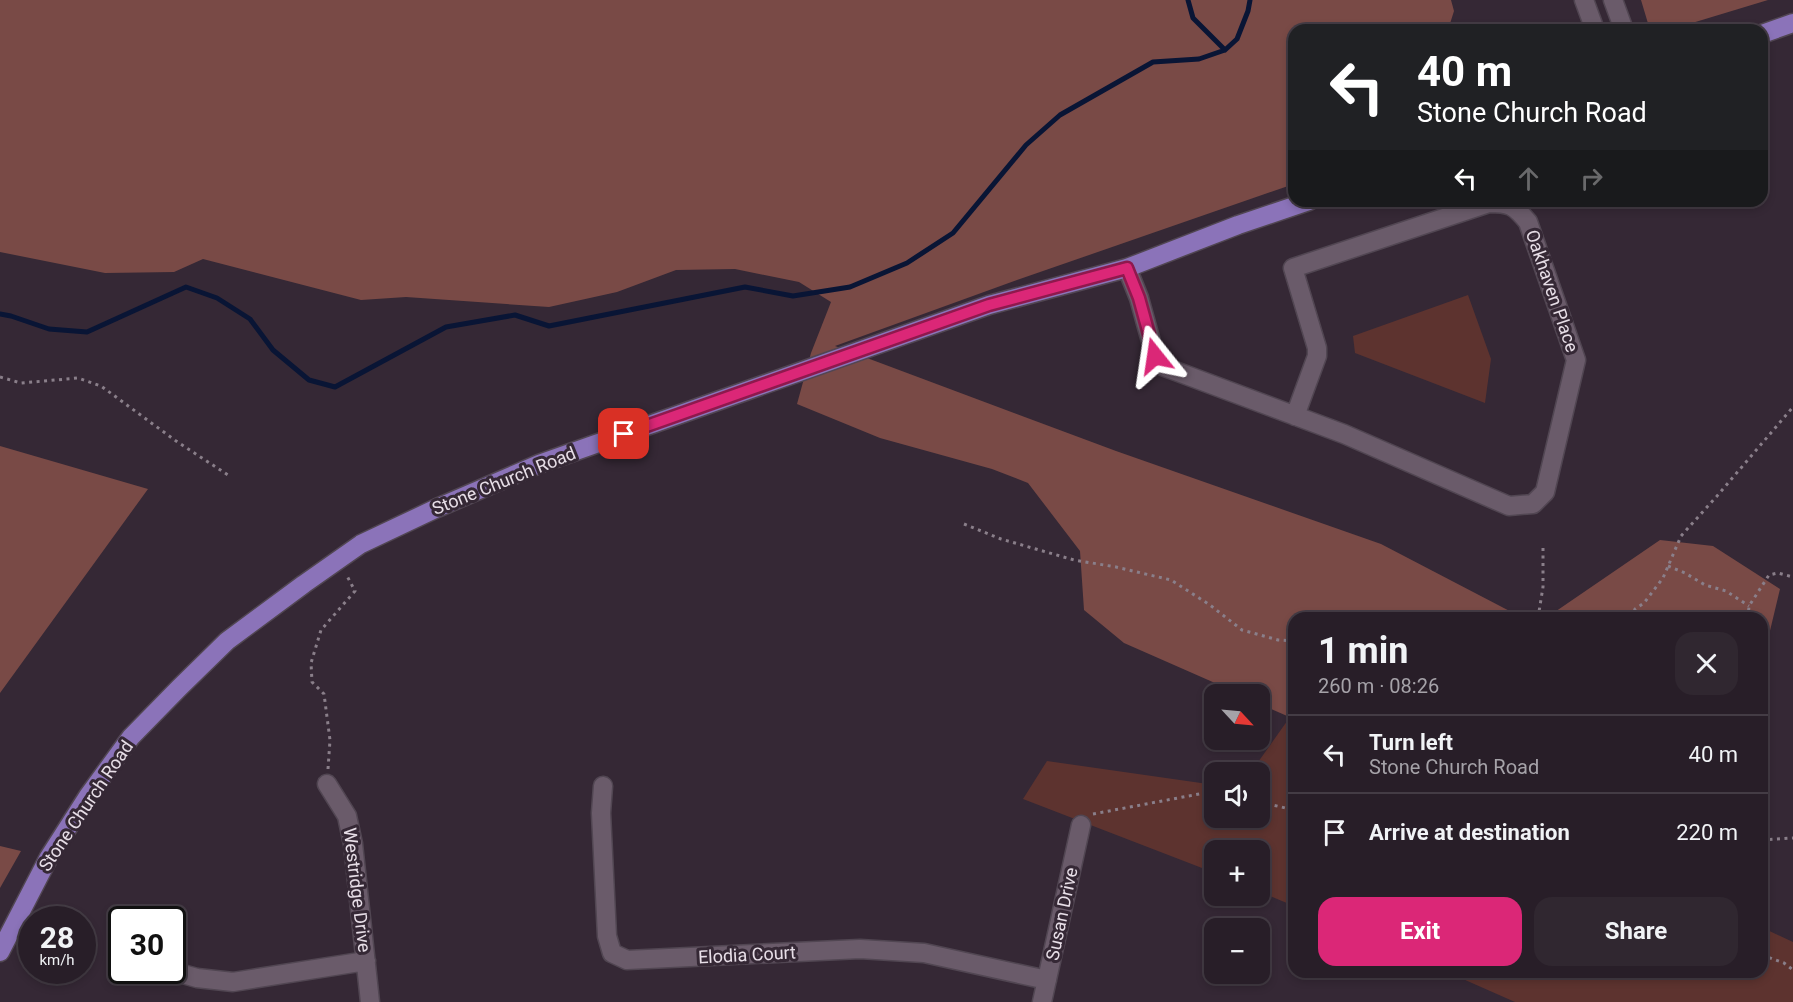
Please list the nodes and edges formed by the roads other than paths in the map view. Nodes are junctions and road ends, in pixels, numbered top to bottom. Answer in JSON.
{"nodes":[{"id":1,"x":1584,"y":0,"type":"edge"},
{"id":2,"x":1613,"y":0,"type":"edge"},
{"id":3,"x":1793,"y":22,"type":"edge"},
{"id":4,"x":1593,"y":24,"type":"edge"},
{"id":5,"x":1622,"y":24,"type":"edge"},
{"id":6,"x":1768,"y":32,"type":"edge"},
{"id":7,"x":1291,"y":207,"type":"edge"},
{"id":8,"x":1477,"y":207,"type":"edge"},
{"id":9,"x":1515,"y":207,"type":"edge"},
{"id":10,"x":1127,"y":268,"type":"junction"},
{"id":11,"x":1295,"y":416,"type":"junction"},
{"id":12,"x":327,"y":784,"type":"road end"},
{"id":13,"x":603,"y":786,"type":"dead end"},
{"id":14,"x":1082,"y":825,"type":"road end"},
{"id":15,"x":0,"y":952,"type":"edge"},
{"id":16,"x":366,"y":961,"type":"junction"},
{"id":17,"x":186,"y":975,"type":"edge"},
{"id":18,"x":1047,"y":980,"type":"junction"},
{"id":19,"x":370,"y":1002,"type":"edge"},
{"id":20,"x":1042,"y":1002,"type":"edge"}],
"edges":[{"from":1,"to":4,"type":"street"},
{"from":2,"to":5,"type":"street"},
{"from":3,"to":6,"type":"main road"},
{"from":7,"to":10,"type":"main road","name":"Stone Church Road"},
{"from":8,"to":11,"type":"street","name":"Oakhaven Place"},
{"from":9,"to":11,"type":"street","name":"Oakhaven Place"},
{"from":10,"to":11,"type":"street","name":"Oakhaven Place"},
{"from":10,"to":15,"type":"main road","name":"Stone Church Road"},
{"from":12,"to":16,"type":"street","name":"Westridge Drive"},
{"from":13,"to":18,"type":"street","name":"Elodia Court"},
{"from":14,"to":18,"type":"street","name":"Susan Drive"},
{"from":16,"to":17,"type":"street"},
{"from":16,"to":19,"type":"street","name":"Westridge Drive"},
{"from":18,"to":20,"type":"street","name":"Susan Drive"}]}
